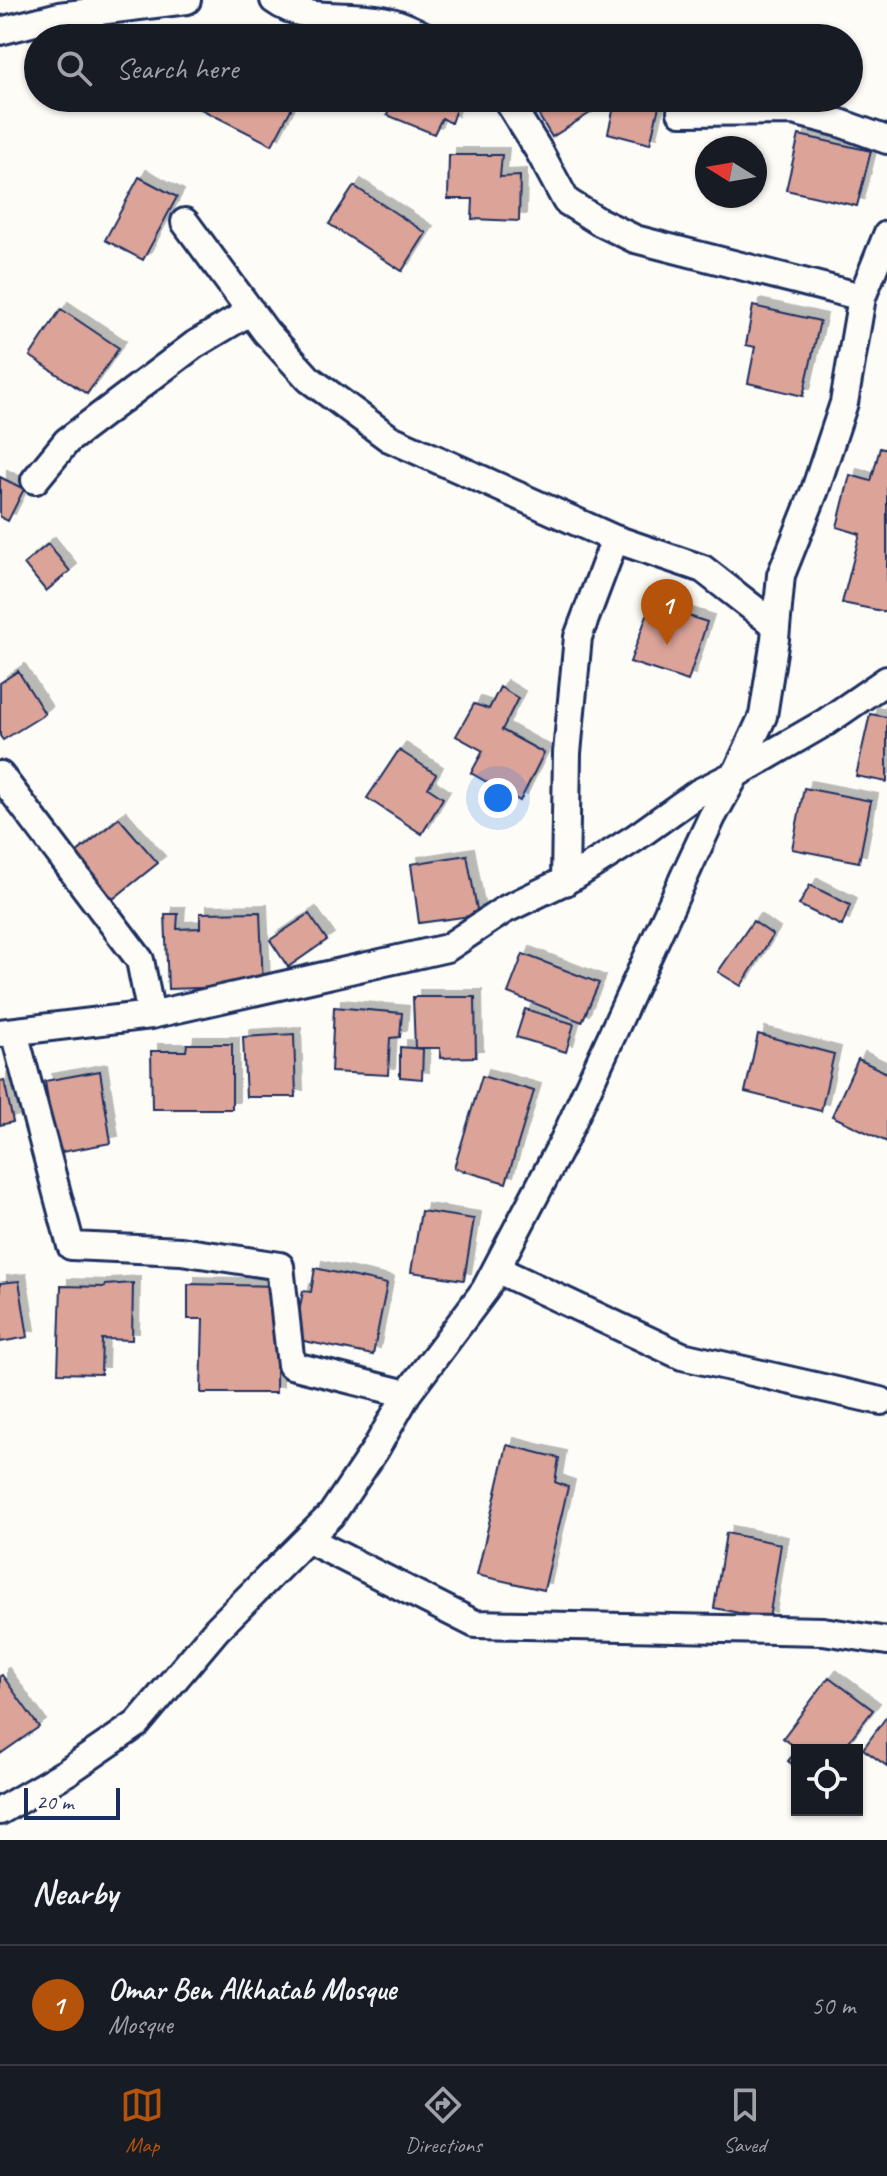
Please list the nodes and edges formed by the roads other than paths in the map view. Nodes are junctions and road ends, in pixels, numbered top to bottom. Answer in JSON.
{"nodes":[{"id":1,"x":187,"y":0,"type":"edge"},
{"id":2,"x":274,"y":0,"type":"edge"},
{"id":3,"x":58,"y":8,"type":"edge"},
{"id":4,"x":397,"y":24,"type":"edge"},
{"id":5,"x":0,"y":31,"type":"edge"},
{"id":6,"x":515,"y":112,"type":"edge"},
{"id":7,"x":797,"y":112,"type":"edge"},
{"id":8,"x":887,"y":140,"type":"edge"},
{"id":9,"x":185,"y":222,"type":"dead end"},
{"id":10,"x":887,"y":235,"type":"edge"},
{"id":11,"x":862,"y":297,"type":"junction"},
{"id":12,"x":251,"y":311,"type":"junction"},
{"id":13,"x":35,"y":480,"type":"dead end"},
{"id":14,"x":615,"y":539,"type":"junction"},
{"id":15,"x":776,"y":626,"type":"junction"},
{"id":16,"x":887,"y":680,"type":"edge"},
{"id":17,"x":736,"y":774,"type":"junction"},
{"id":18,"x":0,"y":775,"type":"edge"},
{"id":19,"x":565,"y":882,"type":"junction"},
{"id":20,"x":151,"y":1015,"type":"junction"},
{"id":21,"x":7,"y":1033,"type":"edge"},
{"id":22,"x":496,"y":1269,"type":"junction"},
{"id":23,"x":407,"y":1394,"type":"junction"},
{"id":24,"x":881,"y":1401,"type":"dead end"},
{"id":25,"x":307,"y":1539,"type":"junction"},
{"id":26,"x":887,"y":1641,"type":"edge"},
{"id":27,"x":0,"y":1811,"type":"edge"}],
"edges":[{"from":1,"to":3,"type":"street"},
{"from":2,"to":4,"type":"street"},
{"from":3,"to":5,"type":"street"},
{"from":6,"to":11,"type":"street"},
{"from":7,"to":8,"type":"street"},
{"from":9,"to":12,"type":"street"},
{"from":10,"to":11,"type":"street"},
{"from":11,"to":15,"type":"street"},
{"from":12,"to":13,"type":"street"},
{"from":12,"to":14,"type":"street"},
{"from":14,"to":15,"type":"street"},
{"from":14,"to":19,"type":"street"},
{"from":15,"to":17,"type":"street"},
{"from":16,"to":17,"type":"street"},
{"from":17,"to":19,"type":"street"},
{"from":17,"to":22,"type":"street"},
{"from":18,"to":20,"type":"street"},
{"from":19,"to":20,"type":"street"},
{"from":20,"to":21,"type":"street"},
{"from":21,"to":23,"type":"street"},
{"from":22,"to":23,"type":"street"},
{"from":22,"to":24,"type":"street"},
{"from":23,"to":25,"type":"street"},
{"from":25,"to":26,"type":"street"},
{"from":25,"to":27,"type":"street"}]}
